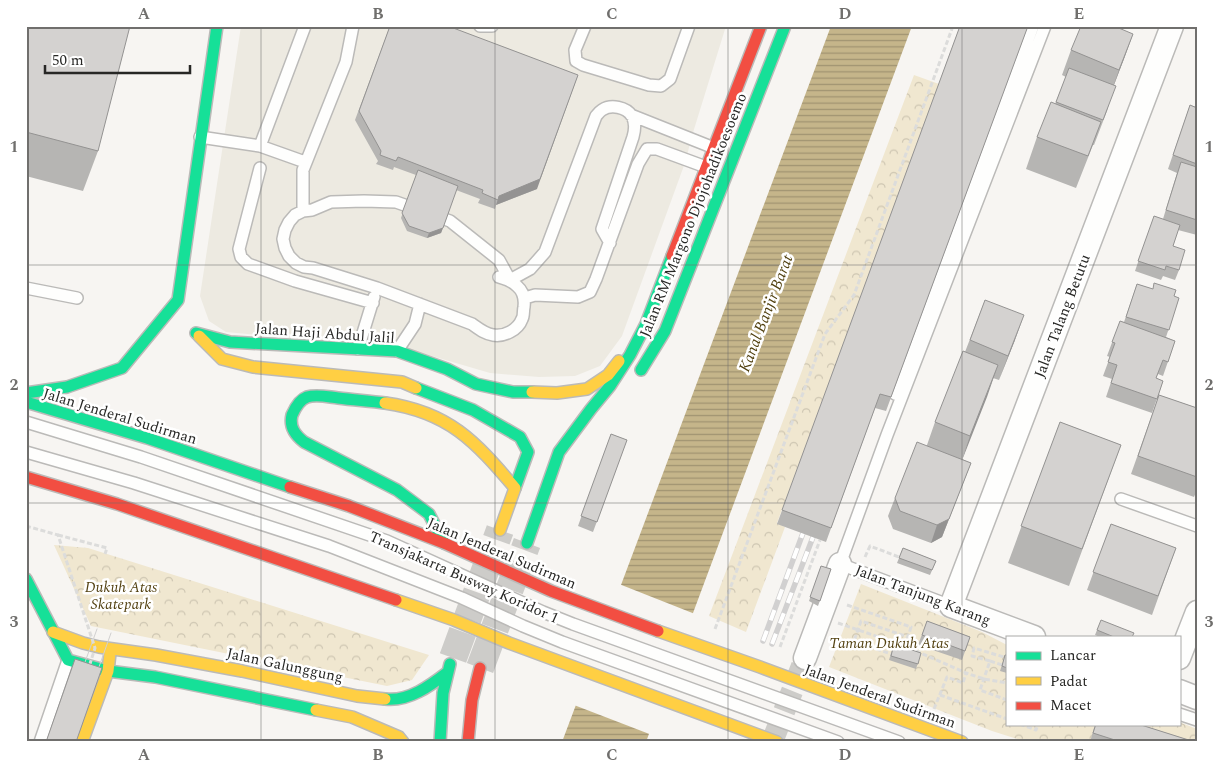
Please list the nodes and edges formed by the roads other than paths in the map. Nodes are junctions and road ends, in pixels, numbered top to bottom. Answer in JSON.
{"nodes":[{"id":1,"x":217,"y":26,"type":"edge"},
{"id":2,"x":305,"y":26,"type":"edge"},
{"id":3,"x":353,"y":26,"type":"edge"},
{"id":4,"x":480,"y":26,"type":"edge"},
{"id":5,"x":492,"y":26,"type":"edge"},
{"id":6,"x":585,"y":26,"type":"edge"},
{"id":7,"x":689,"y":26,"type":"edge"},
{"id":8,"x":761,"y":26,"type":"edge"},
{"id":9,"x":785,"y":26,"type":"edge"},
{"id":10,"x":1033,"y":26,"type":"edge"},
{"id":11,"x":1045,"y":26,"type":"edge"},
{"id":12,"x":1172,"y":26,"type":"edge"},
{"id":13,"x":631,"y":115,"type":"junction"},
{"id":14,"x":200,"y":137,"type":"junction"},
{"id":15,"x":260,"y":146,"type":"junction"},
{"id":16,"x":714,"y":148,"type":"junction"},
{"id":17,"x":734,"y":156,"type":"junction"},
{"id":18,"x":306,"y":162,"type":"junction"},
{"id":19,"x":707,"y":167,"type":"junction"},
{"id":20,"x":260,"y":168,"type":"dead end"},
{"id":21,"x":727,"y":174,"type":"junction"},
{"id":22,"x":303,"y":211,"type":"junction"},
{"id":23,"x":610,"y":243,"type":"junction"},
{"id":24,"x":505,"y":279,"type":"junction"},
{"id":25,"x":26,"y":288,"type":"edge"},
{"id":26,"x":377,"y":288,"type":"junction"},
{"id":27,"x":77,"y":298,"type":"dead end"},
{"id":28,"x":525,"y":298,"type":"junction"},
{"id":29,"x":678,"y":298,"type":"junction"},
{"id":30,"x":373,"y":302,"type":"junction"},
{"id":31,"x":420,"y":304,"type":"junction"},
{"id":32,"x":646,"y":324,"type":"junction"},
{"id":33,"x":358,"y":349,"type":"junction"},
{"id":34,"x":397,"y":351,"type":"junction"},
{"id":35,"x":636,"y":380,"type":"dead end"},
{"id":36,"x":26,"y":393,"type":"edge"},
{"id":37,"x":26,"y":402,"type":"edge"},
{"id":38,"x":26,"y":422,"type":"edge"},
{"id":39,"x":887,"y":435,"type":"junction"},
{"id":40,"x":576,"y":447,"type":"dead end"},
{"id":41,"x":26,"y":452,"type":"edge"},
{"id":42,"x":551,"y":472,"type":"junction"},
{"id":43,"x":26,"y":477,"type":"edge"},
{"id":44,"x":515,"y":488,"type":"junction"},
{"id":45,"x":1121,"y":499,"type":"dead end"},
{"id":46,"x":1197,"y":526,"type":"edge"},
{"id":47,"x":500,"y":530,"type":"tunnel mouth"},
{"id":48,"x":444,"y":543,"type":"junction"},
{"id":49,"x":528,"y":543,"type":"tunnel mouth"},
{"id":50,"x":840,"y":564,"type":"junction"},
{"id":51,"x":26,"y":579,"type":"edge"},
{"id":52,"x":951,"y":606,"type":"junction"},
{"id":53,"x":1197,"y":612,"type":"edge"},
{"id":54,"x":53,"y":632,"type":"junction"},
{"id":55,"x":1024,"y":634,"type":"edge"},
{"id":56,"x":110,"y":649,"type":"junction"},
{"id":57,"x":1180,"y":655,"type":"edge"},
{"id":58,"x":453,"y":658,"type":"tunnel mouth"},
{"id":59,"x":805,"y":658,"type":"tunnel mouth"},
{"id":60,"x":68,"y":660,"type":"junction"},
{"id":61,"x":480,"y":668,"type":"tunnel mouth"},
{"id":62,"x":108,"y":671,"type":"junction"},
{"id":63,"x":448,"y":672,"type":"junction"},
{"id":64,"x":240,"y":683,"type":"junction"},
{"id":65,"x":1180,"y":691,"type":"edge"},
{"id":66,"x":1197,"y":698,"type":"edge"},
{"id":67,"x":1180,"y":714,"type":"edge"},
{"id":68,"x":1197,"y":720,"type":"edge"},
{"id":69,"x":40,"y":742,"type":"edge"},
{"id":70,"x":82,"y":742,"type":"edge"},
{"id":71,"x":403,"y":742,"type":"edge"},
{"id":72,"x":440,"y":742,"type":"edge"},
{"id":73,"x":468,"y":742,"type":"edge"},
{"id":74,"x":777,"y":742,"type":"edge"},
{"id":75,"x":838,"y":742,"type":"edge"},
{"id":76,"x":899,"y":742,"type":"edge"},
{"id":77,"x":962,"y":742,"type":"edge"}],
"edges":[{"from":1,"to":14,"type":"main road"},
{"from":2,"to":15,"type":"lane"},
{"from":3,"to":18,"type":"lane"},
{"from":4,"to":5,"type":"lane"},
{"from":6,"to":7,"type":"lane"},
{"from":8,"to":16,"type":"main road","name":"Jalan RM Margono Djojohadikoesoemo"},
{"from":9,"to":17,"type":"main road","name":"Jalan RM Margono Djojohadikoesoemo"},
{"from":10,"to":39,"type":"lane"},
{"from":11,"to":39,"type":"lane"},
{"from":12,"to":52,"type":"street","name":"Jalan Talang Betutu"},
{"from":13,"to":16,"type":"lane"},
{"from":13,"to":23,"type":"lane"},
{"from":13,"to":24,"type":"lane"},
{"from":14,"to":15,"type":"lane"},
{"from":14,"to":36,"type":"main road"},
{"from":15,"to":18,"type":"lane"},
{"from":16,"to":17,"type":"lane"},
{"from":16,"to":19,"type":"main road","name":"Jalan RM Margono Djojohadikoesoemo"},
{"from":17,"to":21,"type":"main road","name":"Jalan RM Margono Djojohadikoesoemo"},
{"from":18,"to":22,"type":"lane"},
{"from":19,"to":21,"type":"lane"},
{"from":19,"to":23,"type":"lane"},
{"from":19,"to":32,"type":"main road","name":"Jalan RM Margono Djojohadikoesoemo"},
{"from":20,"to":30,"type":"lane"},
{"from":21,"to":29,"type":"main road","name":"Jalan RM Margono Djojohadikoesoemo"},
{"from":22,"to":24,"type":"lane"},
{"from":22,"to":26,"type":"lane"},
{"from":23,"to":28,"type":"lane"},
{"from":24,"to":28,"type":"lane"},
{"from":25,"to":27,"type":"lane"},
{"from":26,"to":30,"type":"lane"},
{"from":26,"to":31,"type":"lane"},
{"from":28,"to":31,"type":"lane"},
{"from":29,"to":32,"type":"main road","name":"Jalan Haji Abdul Jalil"},
{"from":29,"to":35,"type":"main road","name":"Jalan RM Margono Djojohadikoesoemo"},
{"from":30,"to":33,"type":"lane"},
{"from":31,"to":34,"type":"lane"},
{"from":32,"to":34,"type":"main road","name":"Jalan Haji Abdul Jalil"},
{"from":32,"to":42,"type":"main road","name":"Jalan RM Margono Djojohadikoesoemo"},
{"from":33,"to":34,"type":"main road","name":"Jalan Haji Abdul Jalil"},
{"from":33,"to":44,"type":"main road","name":"Jalan Haji Abdul Jalil"},
{"from":37,"to":48,"type":"main road","name":"Jalan Jenderal Sudirman"},
{"from":38,"to":76,"type":"lane","name":"Transjakarta Busway Koridor 1"},
{"from":39,"to":50,"type":"lane"},
{"from":40,"to":42,"type":"main road","name":"Jalan RM Margono Djojohadikoesoemo"},
{"from":41,"to":75,"type":"lane","name":"Transjakarta Busway Koridor 1"},
{"from":42,"to":49,"type":"main road","name":"Jalan RM Margono Djojohadikoesoemo"},
{"from":43,"to":74,"type":"main road"},
{"from":44,"to":47,"type":"main road"},
{"from":44,"to":48,"type":"main road"},
{"from":45,"to":46,"type":"lane"},
{"from":48,"to":77,"type":"main road","name":"Jalan Jenderal Sudirman"},
{"from":50,"to":52,"type":"lane","name":"Jalan Tanjung Karang"},
{"from":50,"to":59,"type":"street"},
{"from":51,"to":54,"type":"main road"},
{"from":52,"to":55,"type":"street","name":"Jalan Tanjung Karang"},
{"from":53,"to":57,"type":"street"},
{"from":54,"to":56,"type":"main road","name":"Jalan Galunggung"},
{"from":54,"to":60,"type":"main road"},
{"from":56,"to":62,"type":"main road"},
{"from":56,"to":64,"type":"main road","name":"Jalan Galunggung"},
{"from":58,"to":63,"type":"main road"},
{"from":60,"to":62,"type":"main road","name":"Jalan Galunggung"},
{"from":60,"to":69,"type":"lane"},
{"from":61,"to":73,"type":"main road"},
{"from":62,"to":64,"type":"main road","name":"Jalan Galunggung"},
{"from":62,"to":70,"type":"main road"},
{"from":63,"to":64,"type":"main road","name":"Jalan Galunggung"},
{"from":63,"to":72,"type":"main road"},
{"from":64,"to":71,"type":"main road","name":"Jalan Galunggung"},
{"from":65,"to":66,"type":"street"},
{"from":67,"to":68,"type":"lane"}]}
